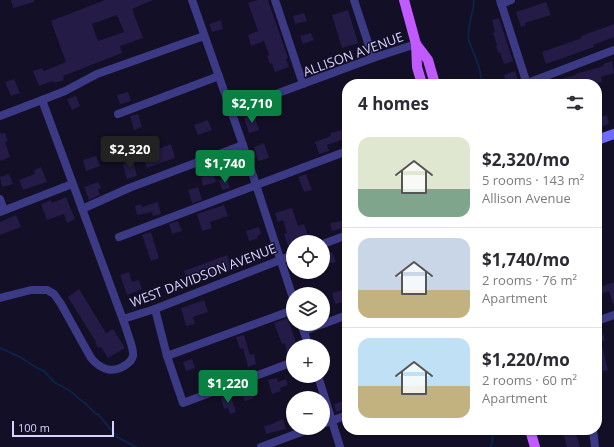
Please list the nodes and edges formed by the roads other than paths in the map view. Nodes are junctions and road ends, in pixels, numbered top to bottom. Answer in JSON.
{"nodes":[{"id":1,"x":192,"y":0,"type":"edge"},
{"id":2,"x":275,"y":0,"type":"edge"},
{"id":3,"x":354,"y":0,"type":"edge"},
{"id":4,"x":404,"y":0,"type":"edge"},
{"id":5,"x":511,"y":0,"type":"edge"},
{"id":6,"x":500,"y":2,"type":"edge"},
{"id":7,"x":204,"y":36,"type":"junction"},
{"id":8,"x":416,"y":44,"type":"junction"},
{"id":9,"x":614,"y":50,"type":"edge"},
{"id":10,"x":373,"y":58,"type":"junction"},
{"id":11,"x":219,"y":76,"type":"junction"},
{"id":12,"x":421,"y":79,"type":"edge"},
{"id":13,"x":434,"y":79,"type":"edge"},
{"id":14,"x":524,"y":79,"type":"edge"},
{"id":15,"x":539,"y":79,"type":"edge"},
{"id":16,"x":303,"y":84,"type":"junction"},
{"id":17,"x":42,"y":100,"type":"junction"},
{"id":18,"x":230,"y":111,"type":"junction"},
{"id":19,"x":118,"y":114,"type":"dead end"},
{"id":20,"x":0,"y":116,"type":"edge"},
{"id":21,"x":614,"y":134,"type":"edge"},
{"id":22,"x":602,"y":138,"type":"edge"},
{"id":23,"x":242,"y":145,"type":"junction"},
{"id":24,"x":342,"y":153,"type":"edge"},
{"id":25,"x":72,"y":184,"type":"junction"},
{"id":26,"x":255,"y":185,"type":"junction"},
{"id":27,"x":0,"y":199,"type":"edge"},
{"id":28,"x":82,"y":209,"type":"junction"},
{"id":29,"x":2,"y":211,"type":"edge"},
{"id":30,"x":118,"y":237,"type":"dead end"},
{"id":31,"x":342,"y":237,"type":"edge"},
{"id":32,"x":330,"y":241,"type":"edge"},
{"id":33,"x":286,"y":258,"type":"edge"},
{"id":34,"x":281,"y":260,"type":"junction"},
{"id":35,"x":290,"y":287,"type":"edge"},
{"id":36,"x":0,"y":298,"type":"edge"},
{"id":37,"x":155,"y":309,"type":"junction"},
{"id":38,"x":286,"y":313,"type":"edge"},
{"id":39,"x":614,"y":315,"type":"edge"},
{"id":40,"x":342,"y":316,"type":"edge"},
{"id":41,"x":123,"y":319,"type":"junction"},
{"id":42,"x":602,"y":320,"type":"edge"},
{"id":43,"x":330,"y":321,"type":"edge"},
{"id":44,"x":167,"y":356,"type":"junction"},
{"id":45,"x":286,"y":365,"type":"edge"},
{"id":46,"x":320,"y":383,"type":"edge"},
{"id":47,"x":342,"y":417,"type":"edge"},
{"id":48,"x":332,"y":421,"type":"junction"},
{"id":49,"x":293,"y":435,"type":"edge"},
{"id":50,"x":531,"y":435,"type":"edge"},
{"id":51,"x":594,"y":435,"type":"edge"},
{"id":52,"x":261,"y":447,"type":"edge"},
{"id":53,"x":340,"y":447,"type":"edge"},
{"id":54,"x":535,"y":447,"type":"edge"},
{"id":55,"x":595,"y":447,"type":"edge"}],
"edges":[{"from":1,"to":7,"type":"street"},
{"from":2,"to":16,"type":"street"},
{"from":3,"to":10,"type":"street"},
{"from":4,"to":8,"type":"main road"},
{"from":5,"to":6,"type":"street"},
{"from":6,"to":14,"type":"street"},
{"from":7,"to":11,"type":"street"},
{"from":7,"to":17,"type":"street"},
{"from":8,"to":10,"type":"street","name":"ALLISON AVENUE"},
{"from":8,"to":12,"type":"main road"},
{"from":8,"to":13,"type":"main road"},
{"from":9,"to":15,"type":"street"},
{"from":10,"to":16,"type":"street","name":"ALLISON AVENUE"},
{"from":11,"to":18,"type":"street"},
{"from":11,"to":19,"type":"street"},
{"from":16,"to":18,"type":"street","name":"ALLISON AVENUE"},
{"from":17,"to":20,"type":"street"},
{"from":17,"to":25,"type":"street"},
{"from":18,"to":23,"type":"street"},
{"from":21,"to":22,"type":"street"},
{"from":23,"to":26,"type":"street"},
{"from":23,"to":28,"type":"street"},
{"from":24,"to":26,"type":"street"},
{"from":25,"to":28,"type":"street"},
{"from":25,"to":29,"type":"street"},
{"from":26,"to":30,"type":"street"},
{"from":26,"to":34,"type":"street"},
{"from":27,"to":29,"type":"street"},
{"from":28,"to":41,"type":"street"},
{"from":31,"to":32,"type":"street"},
{"from":33,"to":34,"type":"street","name":"WEST DAVIDSON AVENUE"},
{"from":34,"to":35,"type":"street"},
{"from":34,"to":37,"type":"street","name":"WEST DAVIDSON AVENUE"},
{"from":36,"to":41,"type":"street"},
{"from":37,"to":41,"type":"street","name":"WEST DAVIDSON AVENUE"},
{"from":37,"to":44,"type":"street"},
{"from":38,"to":44,"type":"street"},
{"from":39,"to":42,"type":"street"},
{"from":40,"to":43,"type":"street"},
{"from":44,"to":45,"type":"street"},
{"from":46,"to":48,"type":"street"},
{"from":47,"to":48,"type":"street"},
{"from":48,"to":53,"type":"street"},
{"from":49,"to":52,"type":"street"},
{"from":50,"to":54,"type":"main road"},
{"from":51,"to":55,"type":"street"}]}
